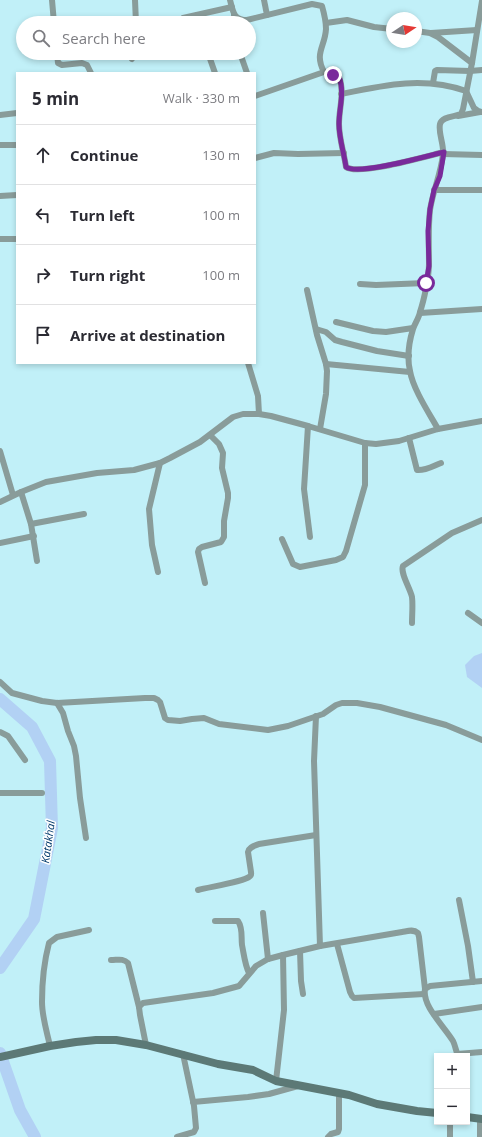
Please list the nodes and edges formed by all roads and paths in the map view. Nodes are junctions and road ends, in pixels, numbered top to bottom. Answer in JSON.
{"nodes":[{"id":1,"x":52,"y":0,"type":"edge"},
{"id":2,"x":135,"y":0,"type":"edge"},
{"id":3,"x":230,"y":0,"type":"edge"},
{"id":4,"x":264,"y":0,"type":"edge"},
{"id":5,"x":482,"y":1,"type":"edge"},
{"id":6,"x":312,"y":2,"type":"edge"},
{"id":7,"x":232,"y":7,"type":"junction"},
{"id":8,"x":481,"y":14,"type":"edge"},
{"id":9,"x":197,"y":15,"type":"joint"},
{"id":10,"x":234,"y":15,"type":"edge"},
{"id":11,"x":267,"y":15,"type":"junction"},
{"id":12,"x":53,"y":16,"type":"edge"},
{"id":13,"x":136,"y":16,"type":"edge"},
{"id":14,"x":192,"y":16,"type":"edge"},
{"id":15,"x":256,"y":18,"type":"edge"},
{"id":16,"x":326,"y":23,"type":"junction"},
{"id":17,"x":386,"y":28,"type":"edge"},
{"id":18,"x":477,"y":30,"type":"junction"},
{"id":19,"x":422,"y":32,"type":"edge"},
{"id":20,"x":430,"y":33,"type":"junction"},
{"id":21,"x":58,"y":60,"type":"edge"},
{"id":22,"x":210,"y":60,"type":"edge"},
{"id":23,"x":242,"y":60,"type":"edge"},
{"id":24,"x":472,"y":63,"type":"junction"},
{"id":25,"x":482,"y":70,"type":"edge"},
{"id":26,"x":91,"y":72,"type":"edge"},
{"id":27,"x":215,"y":72,"type":"edge"},
{"id":28,"x":247,"y":72,"type":"edge"},
{"id":29,"x":324,"y":72,"type":"junction"},
{"id":30,"x":470,"y":72,"type":"junction"},
{"id":31,"x":433,"y":83,"type":"junction"},
{"id":32,"x":466,"y":91,"type":"junction"},
{"id":33,"x":341,"y":94,"type":"junction"},
{"id":34,"x":256,"y":95,"type":"edge"},
{"id":35,"x":482,"y":112,"type":"edge"},
{"id":36,"x":16,"y":113,"type":"edge"},
{"id":37,"x":0,"y":115,"type":"edge"},
{"id":38,"x":456,"y":116,"type":"junction"},
{"id":39,"x":0,"y":145,"type":"edge"},
{"id":40,"x":16,"y":145,"type":"edge"},
{"id":41,"x":344,"y":153,"type":"junction"},
{"id":42,"x":444,"y":153,"type":"junction"},
{"id":43,"x":482,"y":155,"type":"edge"},
{"id":44,"x":256,"y":158,"type":"edge"},
{"id":45,"x":434,"y":190,"type":"junction"},
{"id":46,"x":482,"y":190,"type":"edge"},
{"id":47,"x":16,"y":195,"type":"edge"},
{"id":48,"x":0,"y":196,"type":"edge"},
{"id":49,"x":0,"y":239,"type":"edge"},
{"id":50,"x":16,"y":239,"type":"edge"},
{"id":51,"x":426,"y":283,"type":"junction"},
{"id":52,"x":360,"y":284,"type":"dead end"},
{"id":53,"x":306,"y":290,"type":"dead end"},
{"id":54,"x":482,"y":309,"type":"edge"},
{"id":55,"x":420,"y":313,"type":"junction"},
{"id":56,"x":336,"y":322,"type":"dead end"},
{"id":57,"x":413,"y":328,"type":"junction"},
{"id":58,"x":316,"y":329,"type":"junction"},
{"id":59,"x":409,"y":356,"type":"junction"},
{"id":60,"x":248,"y":364,"type":"edge"},
{"id":61,"x":326,"y":364,"type":"junction"},
{"id":62,"x":410,"y":372,"type":"junction"},
{"id":63,"x":259,"y":414,"type":"junction"},
{"id":64,"x":482,"y":421,"type":"edge"},
{"id":65,"x":308,"y":426,"type":"junction"},
{"id":66,"x":438,"y":428,"type":"junction"},
{"id":67,"x":320,"y":429,"type":"junction"},
{"id":68,"x":210,"y":435,"type":"junction"},
{"id":69,"x":409,"y":438,"type":"junction"},
{"id":70,"x":365,"y":443,"type":"junction"},
{"id":71,"x":0,"y":451,"type":"edge"},
{"id":72,"x":160,"y":463,"type":"junction"},
{"id":73,"x":441,"y":463,"type":"dead end"},
{"id":74,"x":21,"y":492,"type":"junction"},
{"id":75,"x":13,"y":495,"type":"junction"},
{"id":76,"x":0,"y":502,"type":"edge"},
{"id":77,"x":84,"y":514,"type":"dead end"},
{"id":78,"x":482,"y":520,"type":"edge"},
{"id":79,"x":32,"y":524,"type":"junction"},
{"id":80,"x":34,"y":536,"type":"junction"},
{"id":81,"x":310,"y":537,"type":"dead end"},
{"id":82,"x":282,"y":539,"type":"dead end"},
{"id":83,"x":0,"y":543,"type":"edge"},
{"id":84,"x":37,"y":561,"type":"dead end"},
{"id":85,"x":158,"y":572,"type":"dead end"},
{"id":86,"x":205,"y":583,"type":"dead end"},
{"id":87,"x":468,"y":612,"type":"dead end"},
{"id":88,"x":412,"y":623,"type":"dead end"},
{"id":89,"x":482,"y":623,"type":"edge"},
{"id":90,"x":0,"y":682,"type":"edge"},
{"id":91,"x":57,"y":703,"type":"junction"},
{"id":92,"x":316,"y":716,"type":"junction"},
{"id":93,"x":0,"y":732,"type":"edge"},
{"id":94,"x":482,"y":740,"type":"edge"},
{"id":95,"x":25,"y":760,"type":"dead end"},
{"id":96,"x":0,"y":793,"type":"edge"},
{"id":97,"x":42,"y":794,"type":"dead end"},
{"id":98,"x":316,"y":835,"type":"junction"},
{"id":99,"x":86,"y":838,"type":"dead end"},
{"id":100,"x":198,"y":890,"type":"dead end"},
{"id":101,"x":459,"y":900,"type":"dead end"},
{"id":102,"x":263,"y":913,"type":"dead end"},
{"id":103,"x":215,"y":921,"type":"dead end"},
{"id":104,"x":89,"y":930,"type":"dead end"},
{"id":105,"x":337,"y":944,"type":"junction"},
{"id":106,"x":320,"y":946,"type":"junction"},
{"id":107,"x":300,"y":951,"type":"junction"},
{"id":108,"x":283,"y":955,"type":"junction"},
{"id":109,"x":268,"y":959,"type":"junction"},
{"id":110,"x":111,"y":960,"type":"dead end"},
{"id":111,"x":249,"y":973,"type":"junction"},
{"id":112,"x":482,"y":981,"type":"edge"},
{"id":113,"x":473,"y":982,"type":"junction"},
{"id":114,"x":425,"y":991,"type":"junction"},
{"id":115,"x":303,"y":994,"type":"dead end"},
{"id":116,"x":139,"y":1007,"type":"junction"},
{"id":117,"x":482,"y":1007,"type":"edge"},
{"id":118,"x":434,"y":1014,"type":"junction"},
{"id":119,"x":146,"y":1044,"type":"junction"},
{"id":120,"x":50,"y":1046,"type":"junction"},
{"id":121,"x":482,"y":1052,"type":"edge"},
{"id":122,"x":457,"y":1053,"type":"edge"},
{"id":123,"x":183,"y":1054,"type":"junction"},
{"id":124,"x":470,"y":1054,"type":"edge"},
{"id":125,"x":0,"y":1057,"type":"edge"},
{"id":126,"x":276,"y":1081,"type":"junction"},
{"id":127,"x":298,"y":1086,"type":"junction"},
{"id":128,"x":339,"y":1094,"type":"junction"},
{"id":129,"x":193,"y":1102,"type":"junction"},
{"id":130,"x":434,"y":1113,"type":"edge"},
{"id":131,"x":470,"y":1117,"type":"edge"},
{"id":132,"x":481,"y":1119,"type":"edge"},
{"id":133,"x":450,"y":1125,"type":"edge"},
{"id":134,"x":196,"y":1130,"type":"junction"},
{"id":135,"x":177,"y":1137,"type":"edge"},
{"id":136,"x":197,"y":1137,"type":"edge"},
{"id":137,"x":328,"y":1137,"type":"edge"},
{"id":138,"x":450,"y":1137,"type":"edge"},
{"id":139,"x":480,"y":1137,"type":"edge"}],
"edges":[{"from":1,"to":12,"type":"street"},
{"from":2,"to":13,"type":"street"},
{"from":3,"to":7,"type":"street"},
{"from":4,"to":11,"type":"street"},
{"from":5,"to":8,"type":"street"},
{"from":6,"to":11,"type":"street"},
{"from":6,"to":16,"type":"street"},
{"from":7,"to":9,"type":"street"},
{"from":7,"to":10,"type":"street"},
{"from":8,"to":18,"type":"street"},
{"from":9,"to":14,"type":"street"},
{"from":11,"to":15,"type":"street"},
{"from":16,"to":17,"type":"street"},
{"from":16,"to":29,"type":"street"},
{"from":18,"to":20,"type":"street"},
{"from":18,"to":24,"type":"street"},
{"from":19,"to":20,"type":"street"},
{"from":20,"to":24,"type":"street"},
{"from":21,"to":26,"type":"street"},
{"from":22,"to":27,"type":"street"},
{"from":23,"to":28,"type":"street"},
{"from":24,"to":30,"type":"street"},
{"from":25,"to":30,"type":"street"},
{"from":29,"to":33,"type":"street"},
{"from":29,"to":34,"type":"street"},
{"from":30,"to":31,"type":"street"},
{"from":30,"to":32,"type":"street"},
{"from":31,"to":32,"type":"street"},
{"from":31,"to":33,"type":"street"},
{"from":32,"to":35,"type":"street"},
{"from":32,"to":38,"type":"street"},
{"from":33,"to":41,"type":"street"},
{"from":35,"to":38,"type":"street"},
{"from":36,"to":37,"type":"street"},
{"from":38,"to":42,"type":"street"},
{"from":39,"to":40,"type":"street"},
{"from":41,"to":42,"type":"street"},
{"from":41,"to":44,"type":"street"},
{"from":42,"to":43,"type":"street"},
{"from":42,"to":45,"type":"street"},
{"from":45,"to":46,"type":"street"},
{"from":45,"to":51,"type":"street"},
{"from":47,"to":48,"type":"street"},
{"from":49,"to":50,"type":"street"},
{"from":51,"to":52,"type":"street"},
{"from":51,"to":55,"type":"street"},
{"from":53,"to":58,"type":"street"},
{"from":54,"to":55,"type":"street"},
{"from":55,"to":57,"type":"street"},
{"from":56,"to":57,"type":"street"},
{"from":57,"to":59,"type":"street"},
{"from":58,"to":59,"type":"street"},
{"from":58,"to":61,"type":"street"},
{"from":59,"to":62,"type":"street"},
{"from":60,"to":63,"type":"street"},
{"from":61,"to":62,"type":"street"},
{"from":61,"to":67,"type":"street"},
{"from":62,"to":66,"type":"street"},
{"from":63,"to":65,"type":"street"},
{"from":63,"to":68,"type":"street"},
{"from":64,"to":66,"type":"street"},
{"from":65,"to":67,"type":"street"},
{"from":65,"to":81,"type":"street"},
{"from":66,"to":69,"type":"street"},
{"from":67,"to":70,"type":"street"},
{"from":68,"to":72,"type":"street"},
{"from":68,"to":86,"type":"street"},
{"from":69,"to":70,"type":"street"},
{"from":69,"to":73,"type":"street"},
{"from":70,"to":82,"type":"street"},
{"from":71,"to":75,"type":"street"},
{"from":72,"to":74,"type":"street"},
{"from":72,"to":85,"type":"street"},
{"from":74,"to":75,"type":"street"},
{"from":74,"to":79,"type":"street"},
{"from":75,"to":76,"type":"street"},
{"from":77,"to":79,"type":"street"},
{"from":78,"to":88,"type":"street"},
{"from":79,"to":80,"type":"street"},
{"from":80,"to":83,"type":"street"},
{"from":80,"to":84,"type":"street"},
{"from":87,"to":89,"type":"street"},
{"from":90,"to":91,"type":"street"},
{"from":91,"to":92,"type":"street"},
{"from":91,"to":99,"type":"street"},
{"from":92,"to":94,"type":"street"},
{"from":92,"to":98,"type":"street"},
{"from":93,"to":95,"type":"street"},
{"from":96,"to":97,"type":"street"},
{"from":98,"to":100,"type":"street"},
{"from":98,"to":106,"type":"street"},
{"from":101,"to":113,"type":"street"},
{"from":102,"to":109,"type":"street"},
{"from":103,"to":111,"type":"street"},
{"from":104,"to":120,"type":"street"},
{"from":105,"to":106,"type":"street"},
{"from":105,"to":114,"type":"street"},
{"from":105,"to":114,"type":"street"},
{"from":106,"to":107,"type":"street"},
{"from":107,"to":108,"type":"street"},
{"from":107,"to":115,"type":"street"},
{"from":108,"to":109,"type":"street"},
{"from":108,"to":126,"type":"street"},
{"from":109,"to":111,"type":"street"},
{"from":110,"to":116,"type":"street"},
{"from":111,"to":116,"type":"street"},
{"from":112,"to":113,"type":"street"},
{"from":113,"to":114,"type":"street"},
{"from":114,"to":118,"type":"street"},
{"from":116,"to":119,"type":"street"},
{"from":117,"to":118,"type":"street"},
{"from":118,"to":122,"type":"street"},
{"from":119,"to":120,"type":"street"},
{"from":119,"to":123,"type":"street"},
{"from":120,"to":125,"type":"street"},
{"from":121,"to":124,"type":"street"},
{"from":123,"to":126,"type":"street"},
{"from":123,"to":129,"type":"street"},
{"from":126,"to":127,"type":"street"},
{"from":127,"to":128,"type":"street"},
{"from":127,"to":129,"type":"street"},
{"from":128,"to":130,"type":"street"},
{"from":128,"to":137,"type":"street"},
{"from":129,"to":134,"type":"street"},
{"from":131,"to":132,"type":"street"},
{"from":132,"to":139,"type":"street"},
{"from":133,"to":138,"type":"street"},
{"from":134,"to":135,"type":"street"},
{"from":134,"to":136,"type":"street"}]}
